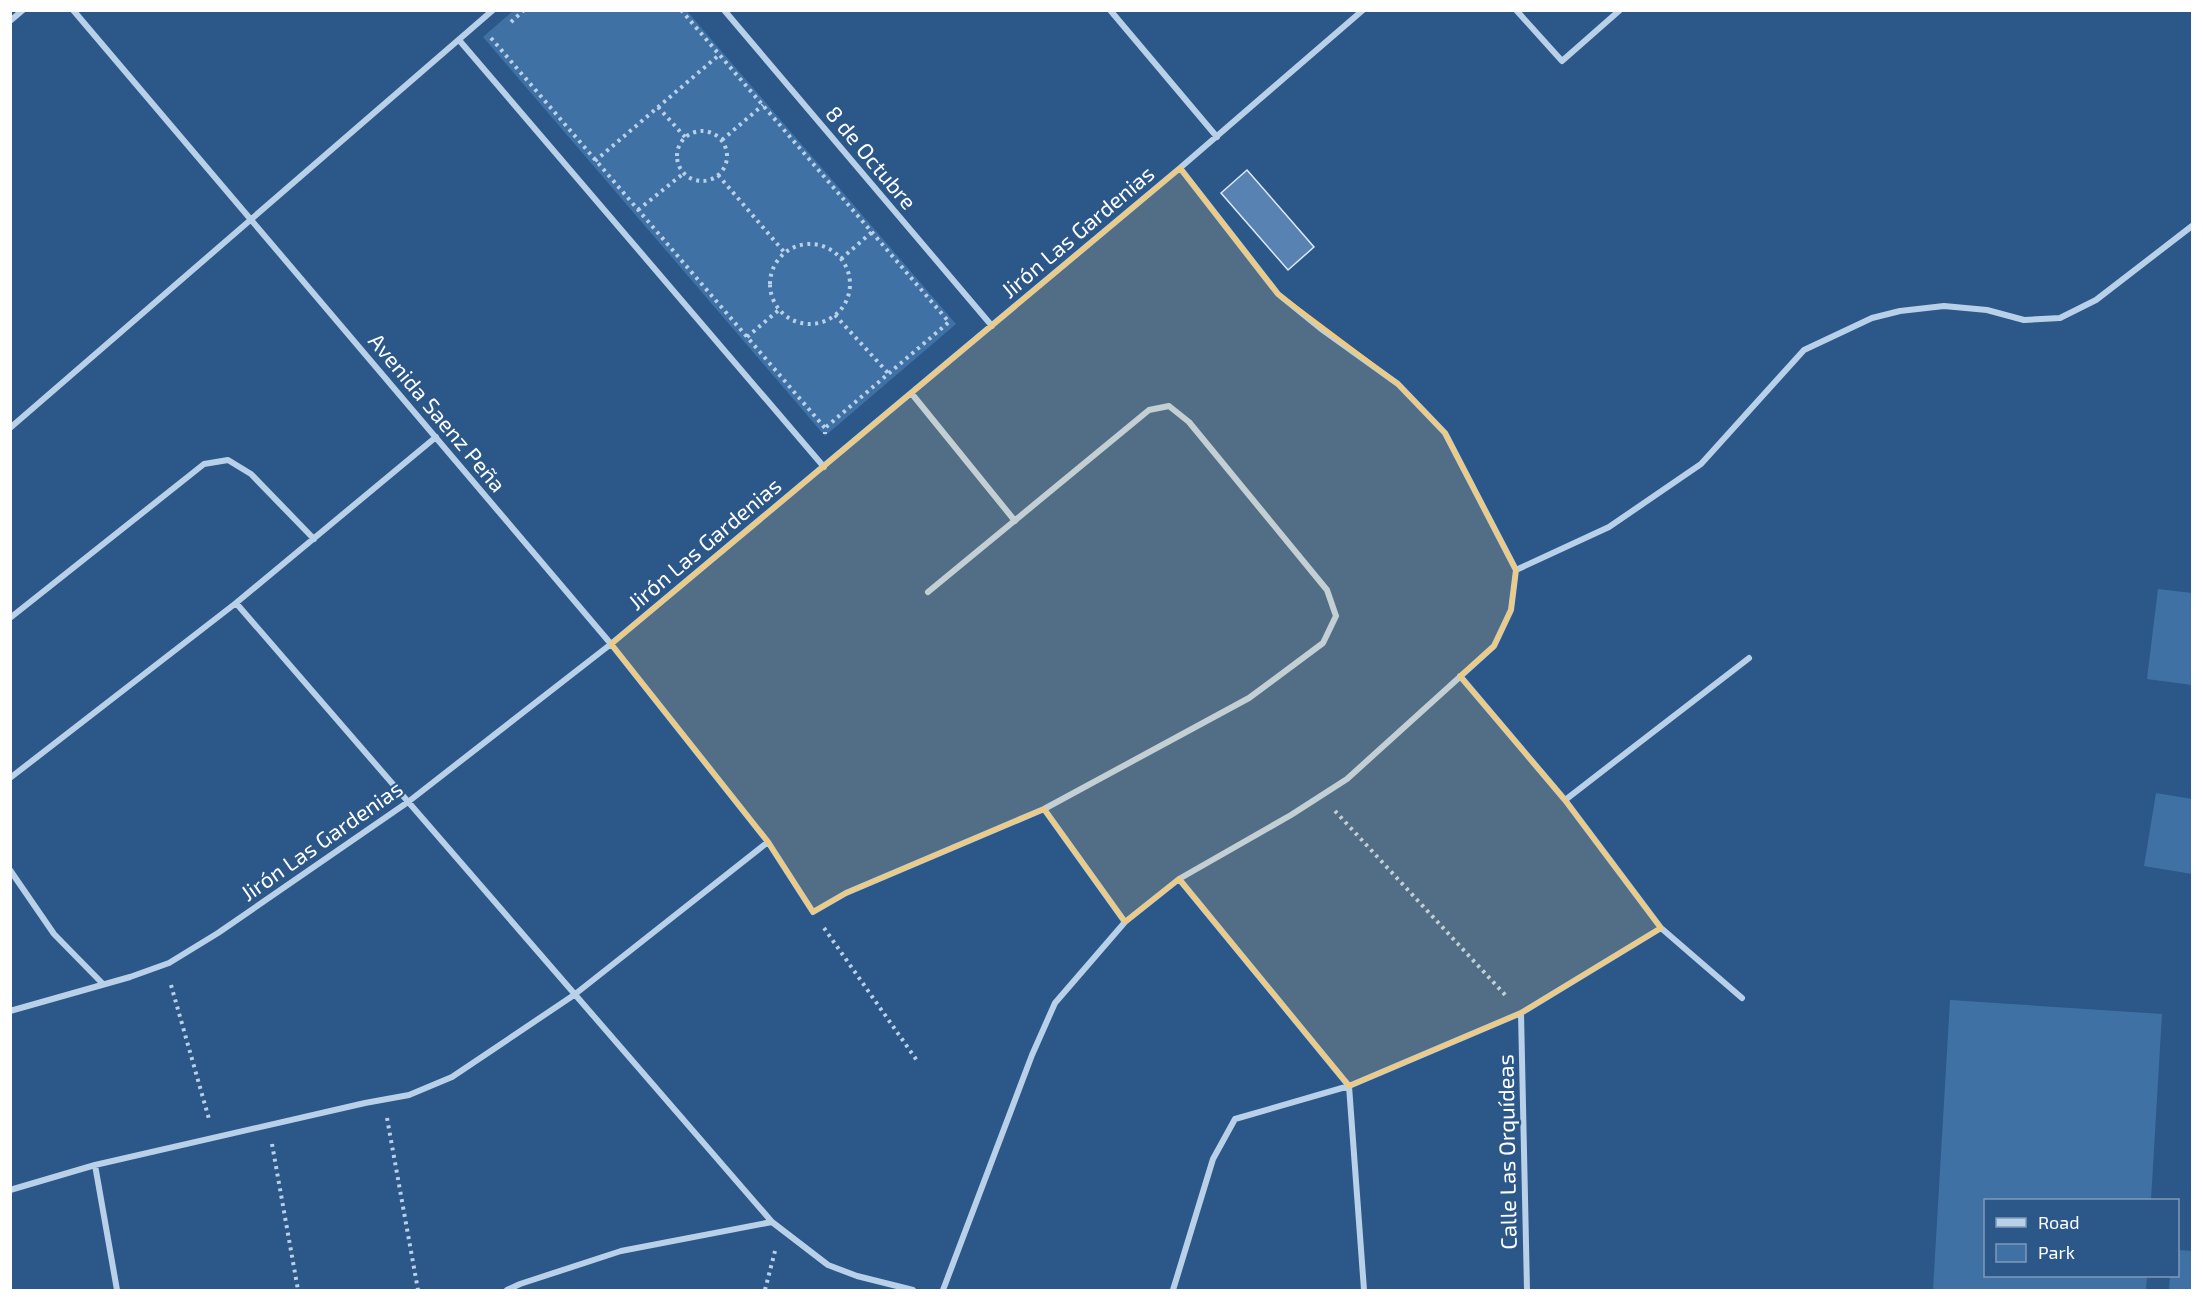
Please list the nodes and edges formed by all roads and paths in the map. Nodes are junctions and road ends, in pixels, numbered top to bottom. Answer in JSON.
{"nodes":[{"id":1,"x":23,"y":10,"type":"edge"},
{"id":2,"x":73,"y":10,"type":"edge"},
{"id":3,"x":493,"y":10,"type":"edge"},
{"id":4,"x":524,"y":10,"type":"edge"},
{"id":5,"x":681,"y":10,"type":"edge"},
{"id":6,"x":724,"y":10,"type":"edge"},
{"id":7,"x":1110,"y":10,"type":"edge"},
{"id":8,"x":1363,"y":10,"type":"edge"},
{"id":9,"x":1516,"y":10,"type":"edge"},
{"id":10,"x":1620,"y":10,"type":"edge"},
{"id":11,"x":10,"y":21,"type":"edge"},
{"id":12,"x":507,"y":25,"type":"dead end"},
{"id":13,"x":499,"y":32,"type":"dead end"},
{"id":14,"x":459,"y":40,"type":"junction"},
{"id":15,"x":719,"y":55,"type":"junction"},
{"id":16,"x":763,"y":105,"type":"junction"},
{"id":17,"x":658,"y":107,"type":"junction"},
{"id":18,"x":685,"y":137,"type":"junction"},
{"id":19,"x":1217,"y":137,"type":"junction"},
{"id":20,"x":722,"y":140,"type":"junction"},
{"id":21,"x":595,"y":161,"type":"junction"},
{"id":22,"x":1180,"y":168,"type":"junction"},
{"id":23,"x":684,"y":173,"type":"junction"},
{"id":24,"x":718,"y":175,"type":"junction"},
{"id":25,"x":638,"y":210,"type":"junction"},
{"id":26,"x":251,"y":220,"type":"junction"},
{"id":27,"x":2193,"y":226,"type":"edge"},
{"id":28,"x":872,"y":232,"type":"junction"},
{"id":29,"x":784,"y":253,"type":"junction"},
{"id":30,"x":841,"y":259,"type":"junction"},
{"id":31,"x":780,"y":309,"type":"junction"},
{"id":32,"x":835,"y":315,"type":"junction"},
{"id":33,"x":992,"y":326,"type":"junction"},
{"id":34,"x":747,"y":338,"type":"junction"},
{"id":35,"x":889,"y":374,"type":"junction"},
{"id":36,"x":912,"y":394,"type":"junction"},
{"id":37,"x":10,"y":428,"type":"edge"},
{"id":38,"x":436,"y":438,"type":"junction"},
{"id":39,"x":824,"y":467,"type":"junction"},
{"id":40,"x":1015,"y":521,"type":"junction"},
{"id":41,"x":314,"y":539,"type":"junction"},
{"id":42,"x":1516,"y":570,"type":"junction"},
{"id":43,"x":928,"y":592,"type":"dead end"},
{"id":44,"x":236,"y":603,"type":"junction"},
{"id":45,"x":10,"y":618,"type":"edge"},
{"id":46,"x":611,"y":644,"type":"junction"},
{"id":47,"x":1749,"y":658,"type":"dead end"},
{"id":48,"x":1460,"y":676,"type":"junction"},
{"id":49,"x":10,"y":778,"type":"edge"},
{"id":50,"x":1321,"y":796,"type":"junction"},
{"id":51,"x":1565,"y":800,"type":"junction"},
{"id":52,"x":408,"y":802,"type":"junction"},
{"id":53,"x":1044,"y":809,"type":"junction"},
{"id":54,"x":768,"y":842,"type":"junction"},
{"id":55,"x":10,"y":870,"type":"edge"},
{"id":56,"x":1179,"y":879,"type":"junction"},
{"id":57,"x":813,"y":912,"type":"junction"},
{"id":58,"x":1125,"y":922,"type":"junction"},
{"id":59,"x":1661,"y":928,"type":"junction"},
{"id":60,"x":165,"y":964,"type":"junction"},
{"id":61,"x":103,"y":984,"type":"junction"},
{"id":62,"x":574,"y":994,"type":"junction"},
{"id":63,"x":1742,"y":998,"type":"dead end"},
{"id":64,"x":10,"y":1011,"type":"edge"},
{"id":65,"x":1521,"y":1013,"type":"junction"},
{"id":66,"x":918,"y":1062,"type":"dead end"},
{"id":67,"x":1349,"y":1086,"type":"junction"},
{"id":68,"x":384,"y":1100,"type":"junction"},
{"id":69,"x":269,"y":1126,"type":"junction"},
{"id":70,"x":215,"y":1138,"type":"junction"},
{"id":71,"x":95,"y":1166,"type":"junction"},
{"id":72,"x":10,"y":1190,"type":"edge"},
{"id":73,"x":772,"y":1222,"type":"junction"},
{"id":74,"x":780,"y":1229,"type":"junction"},
{"id":75,"x":117,"y":1290,"type":"edge"},
{"id":76,"x":298,"y":1290,"type":"edge"},
{"id":77,"x":418,"y":1290,"type":"edge"},
{"id":78,"x":507,"y":1290,"type":"edge"},
{"id":79,"x":765,"y":1290,"type":"edge"},
{"id":80,"x":913,"y":1290,"type":"edge"},
{"id":81,"x":943,"y":1290,"type":"edge"},
{"id":82,"x":1173,"y":1290,"type":"edge"},
{"id":83,"x":1364,"y":1290,"type":"edge"},
{"id":84,"x":1527,"y":1290,"type":"edge"}],
"edges":[{"from":1,"to":11,"type":"street"},
{"from":2,"to":26,"type":"street","name":"Avenida Saenz Peña"},
{"from":3,"to":14,"type":"street"},
{"from":4,"to":12,"type":"path"},
{"from":5,"to":15,"type":"path"},
{"from":6,"to":33,"type":"street","name":"8 de Octubre"},
{"from":7,"to":19,"type":"street"},
{"from":8,"to":19,"type":"street","name":"Jirón Las Gardenias"},
{"from":9,"to":10,"type":"street"},
{"from":13,"to":21,"type":"path"},
{"from":14,"to":26,"type":"street"},
{"from":14,"to":39,"type":"street"},
{"from":15,"to":16,"type":"path"},
{"from":15,"to":17,"type":"path"},
{"from":16,"to":20,"type":"path"},
{"from":16,"to":28,"type":"path"},
{"from":17,"to":18,"type":"path"},
{"from":17,"to":21,"type":"path"},
{"from":18,"to":20,"type":"path"},
{"from":18,"to":23,"type":"path"},
{"from":19,"to":22,"type":"street","name":"Jirón Las Gardenias"},
{"from":20,"to":24,"type":"path"},
{"from":21,"to":25,"type":"path"},
{"from":22,"to":33,"type":"street","name":"Jirón Las Gardenias"},
{"from":22,"to":42,"type":"street"},
{"from":23,"to":24,"type":"path"},
{"from":23,"to":25,"type":"path"},
{"from":24,"to":29,"type":"path"},
{"from":25,"to":34,"type":"path"},
{"from":26,"to":37,"type":"street"},
{"from":26,"to":38,"type":"street","name":"Avenida Saenz Peña"},
{"from":27,"to":42,"type":"street"},
{"from":28,"to":30,"type":"path"},
{"from":28,"to":35,"type":"path"},
{"from":29,"to":30,"type":"path"},
{"from":29,"to":31,"type":"path"},
{"from":30,"to":32,"type":"path"},
{"from":31,"to":32,"type":"path"},
{"from":31,"to":34,"type":"path"},
{"from":32,"to":35,"type":"path"},
{"from":33,"to":36,"type":"street","name":"Jirón Las Gardenias"},
{"from":34,"to":35,"type":"path"},
{"from":36,"to":39,"type":"street","name":"Jirón Las Gardenias"},
{"from":36,"to":40,"type":"street"},
{"from":38,"to":41,"type":"street"},
{"from":38,"to":46,"type":"street","name":"Avenida Saenz Peña"},
{"from":39,"to":46,"type":"street","name":"Jirón Las Gardenias"},
{"from":40,"to":43,"type":"street"},
{"from":40,"to":53,"type":"street"},
{"from":41,"to":44,"type":"street"},
{"from":41,"to":45,"type":"street"},
{"from":42,"to":48,"type":"street"},
{"from":44,"to":49,"type":"street"},
{"from":44,"to":52,"type":"street"},
{"from":46,"to":52,"type":"street","name":"Jirón Las Gardenias"},
{"from":46,"to":54,"type":"street","name":"Avenida Saenz Peña"},
{"from":47,"to":51,"type":"street"},
{"from":48,"to":50,"type":"street"},
{"from":48,"to":51,"type":"street"},
{"from":50,"to":56,"type":"street"},
{"from":50,"to":65,"type":"path"},
{"from":51,"to":59,"type":"street"},
{"from":52,"to":60,"type":"street","name":"Jirón Las Gardenias"},
{"from":52,"to":62,"type":"street"},
{"from":53,"to":57,"type":"street"},
{"from":53,"to":58,"type":"street"},
{"from":54,"to":57,"type":"street","name":"Avenida Saenz Peña"},
{"from":54,"to":62,"type":"street"},
{"from":55,"to":61,"type":"street"},
{"from":56,"to":58,"type":"street"},
{"from":56,"to":67,"type":"street"},
{"from":57,"to":66,"type":"path"},
{"from":58,"to":81,"type":"street"},
{"from":59,"to":63,"type":"street"},
{"from":59,"to":65,"type":"street"},
{"from":60,"to":61,"type":"street","name":"Jirón Las Gardenias"},
{"from":60,"to":70,"type":"path"},
{"from":61,"to":64,"type":"street","name":"Jirón Las Gardenias"},
{"from":62,"to":68,"type":"street"},
{"from":62,"to":73,"type":"street"},
{"from":65,"to":67,"type":"street"},
{"from":65,"to":84,"type":"street","name":"Calle Las Orquídeas"},
{"from":67,"to":82,"type":"street"},
{"from":67,"to":83,"type":"street"},
{"from":68,"to":69,"type":"street"},
{"from":68,"to":77,"type":"path"},
{"from":69,"to":70,"type":"street"},
{"from":69,"to":76,"type":"path"},
{"from":70,"to":71,"type":"street"},
{"from":71,"to":72,"type":"street"},
{"from":71,"to":75,"type":"street"},
{"from":73,"to":74,"type":"street"},
{"from":73,"to":78,"type":"street"},
{"from":74,"to":79,"type":"path"},
{"from":74,"to":80,"type":"street"}]}
